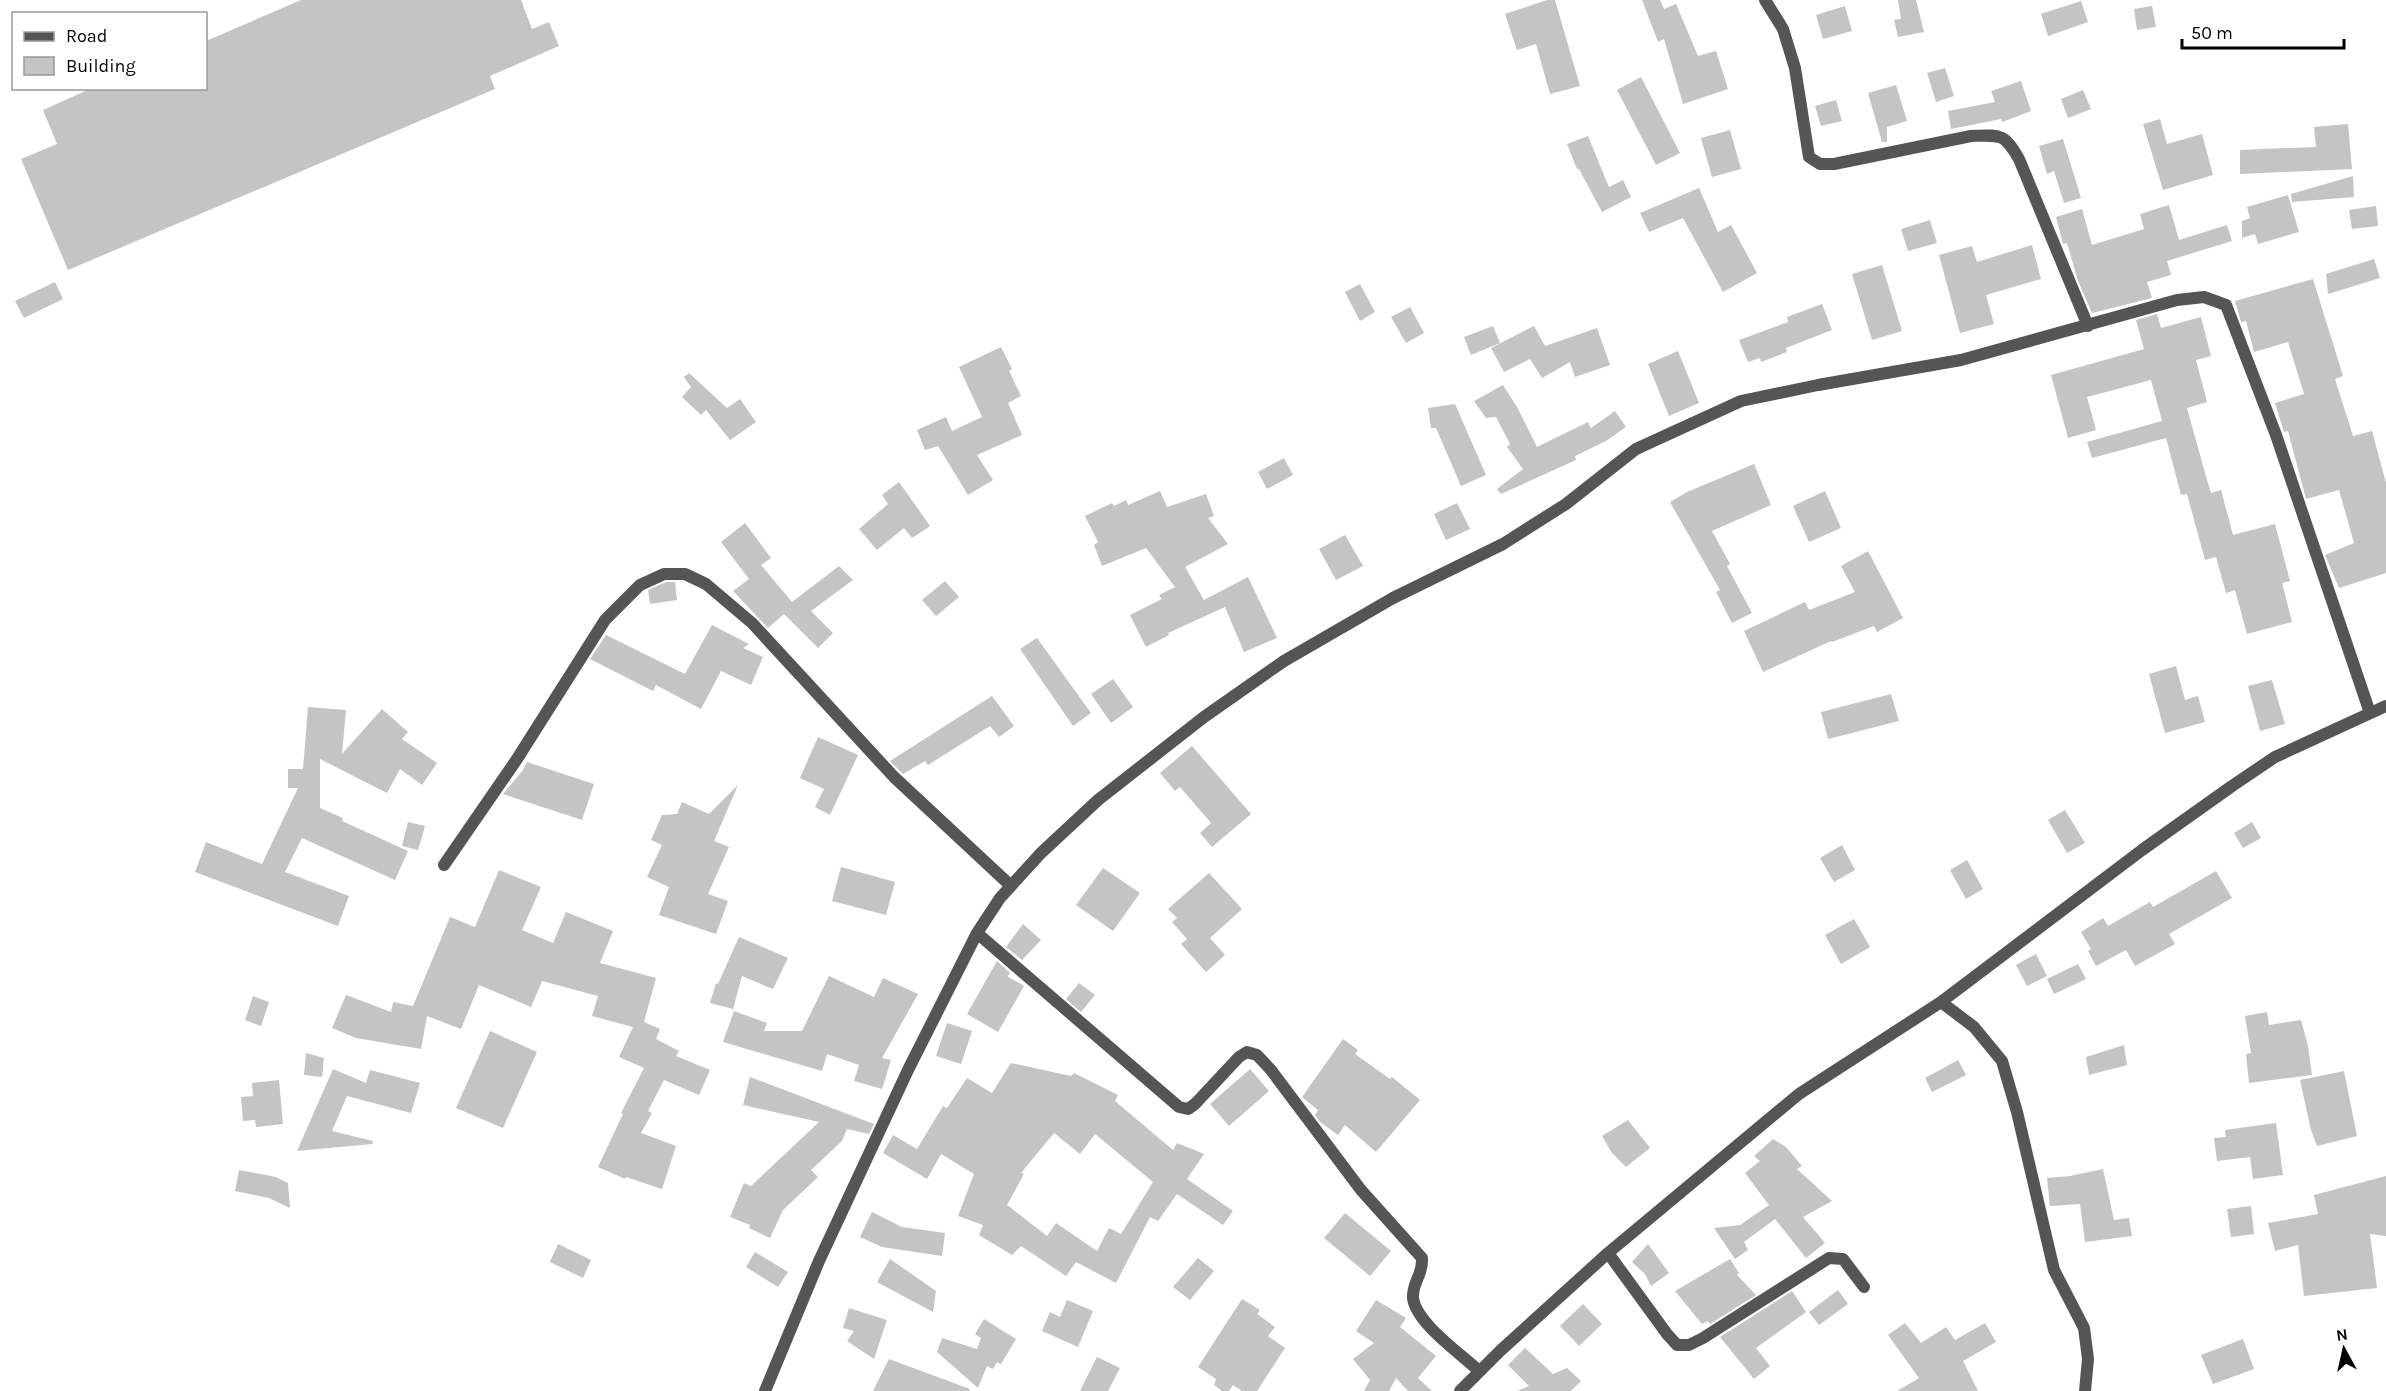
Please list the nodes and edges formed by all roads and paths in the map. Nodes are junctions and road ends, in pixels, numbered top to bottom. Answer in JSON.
{"nodes":[{"id":1,"x":1765,"y":0,"type":"edge"},
{"id":2,"x":2088,"y":326,"type":"junction"},
{"id":3,"x":2386,"y":706,"type":"edge"},
{"id":4,"x":2370,"y":713,"type":"junction"},
{"id":5,"x":444,"y":865,"type":"dead end"},
{"id":6,"x":1011,"y":886,"type":"junction"},
{"id":7,"x":977,"y":933,"type":"junction"},
{"id":8,"x":1941,"y":1002,"type":"junction"},
{"id":9,"x":1608,"y":1253,"type":"junction"},
{"id":10,"x":1864,"y":1287,"type":"dead end"},
{"id":11,"x":1479,"y":1371,"type":"junction"},
{"id":12,"x":765,"y":1391,"type":"edge"},
{"id":13,"x":1460,"y":1391,"type":"edge"},
{"id":14,"x":2085,"y":1391,"type":"edge"}],
"edges":[{"from":1,"to":2,"type":"street"},
{"from":2,"to":4,"type":"street"},
{"from":2,"to":6,"type":"street"},
{"from":3,"to":4,"type":"street"},
{"from":4,"to":8,"type":"street"},
{"from":5,"to":6,"type":"street"},
{"from":6,"to":7,"type":"street"},
{"from":7,"to":11,"type":"street"},
{"from":7,"to":12,"type":"street"},
{"from":8,"to":9,"type":"street"},
{"from":8,"to":14,"type":"street"},
{"from":9,"to":10,"type":"street"},
{"from":9,"to":11,"type":"street"},
{"from":11,"to":13,"type":"street"}]}
